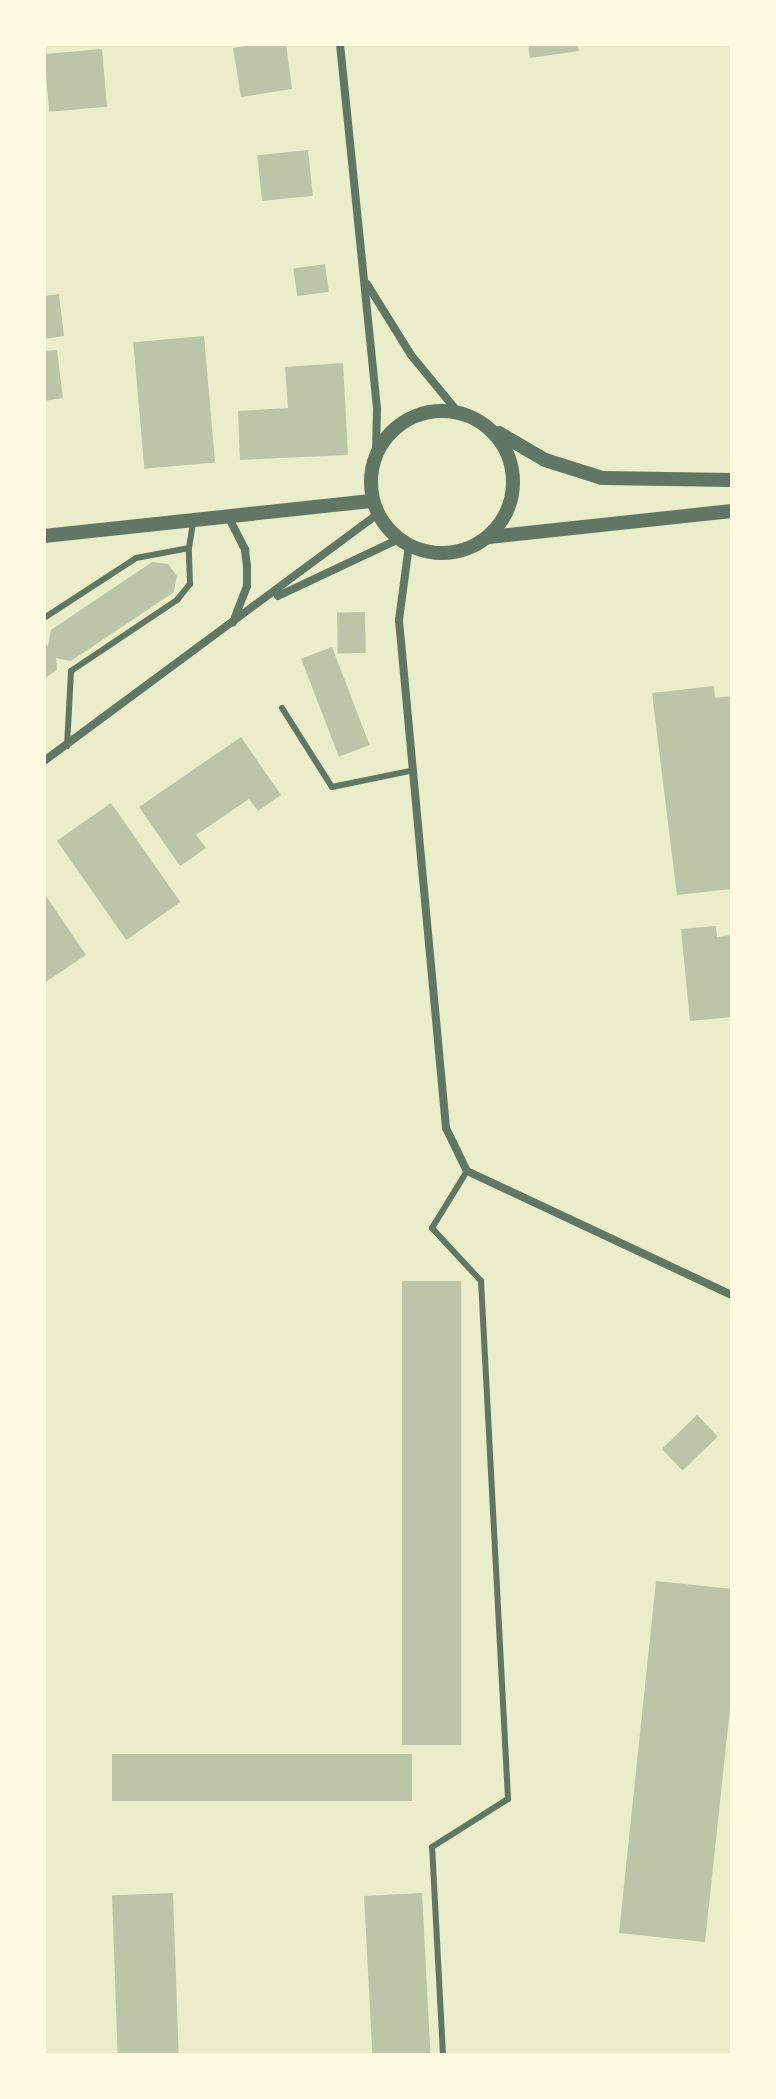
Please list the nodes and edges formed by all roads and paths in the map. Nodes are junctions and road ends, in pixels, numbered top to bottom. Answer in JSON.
{"nodes":[{"id":1,"x":340,"y":44,"type":"edge"},
{"id":2,"x":365,"y":280,"type":"junction"},
{"id":3,"x":457,"y":411,"type":"junction"},
{"id":4,"x":490,"y":428,"type":"junction"},
{"id":5,"x":376,"y":453,"type":"junction"},
{"id":6,"x":732,"y":480,"type":"edge"},
{"id":7,"x":375,"y":508,"type":"junction"},
{"id":8,"x":732,"y":511,"type":"edge"},
{"id":9,"x":229,"y":518,"type":"junction"},
{"id":10,"x":193,"y":522,"type":"junction"},
{"id":11,"x":44,"y":536,"type":"edge"},
{"id":12,"x":489,"y":537,"type":"junction"},
{"id":13,"x":404,"y":542,"type":"junction"},
{"id":14,"x":189,"y":548,"type":"junction"},
{"id":15,"x":262,"y":603,"type":"junction"},
{"id":16,"x":44,"y":618,"type":"edge"},
{"id":17,"x":233,"y":623,"type":"junction"},
{"id":18,"x":282,"y":708,"type":"dead end"},
{"id":19,"x":67,"y":746,"type":"junction"},
{"id":20,"x":44,"y":761,"type":"edge"},
{"id":21,"x":410,"y":771,"type":"junction"},
{"id":22,"x":467,"y":1171,"type":"junction"},
{"id":23,"x":732,"y":1295,"type":"edge"},
{"id":24,"x":443,"y":2055,"type":"edge"}],
"edges":[{"from":1,"to":2,"type":"street"},
{"from":2,"to":3,"type":"street"},
{"from":2,"to":5,"type":"street"},
{"from":3,"to":4,"type":"street"},
{"from":3,"to":5,"type":"street"},
{"from":4,"to":6,"type":"street"},
{"from":4,"to":12,"type":"street"},
{"from":5,"to":7,"type":"street"},
{"from":7,"to":9,"type":"street"},
{"from":7,"to":13,"type":"street"},
{"from":7,"to":15,"type":"street"},
{"from":8,"to":12,"type":"street"},
{"from":9,"to":10,"type":"street"},
{"from":9,"to":17,"type":"street"},
{"from":10,"to":11,"type":"street"},
{"from":10,"to":14,"type":"lane"},
{"from":12,"to":13,"type":"street"},
{"from":13,"to":15,"type":"street"},
{"from":13,"to":21,"type":"street"},
{"from":14,"to":16,"type":"lane"},
{"from":14,"to":19,"type":"lane"},
{"from":15,"to":17,"type":"street"},
{"from":17,"to":19,"type":"street"},
{"from":18,"to":21,"type":"lane"},
{"from":19,"to":20,"type":"street"},
{"from":21,"to":22,"type":"street"},
{"from":22,"to":23,"type":"street"},
{"from":22,"to":24,"type":"lane"}]}
